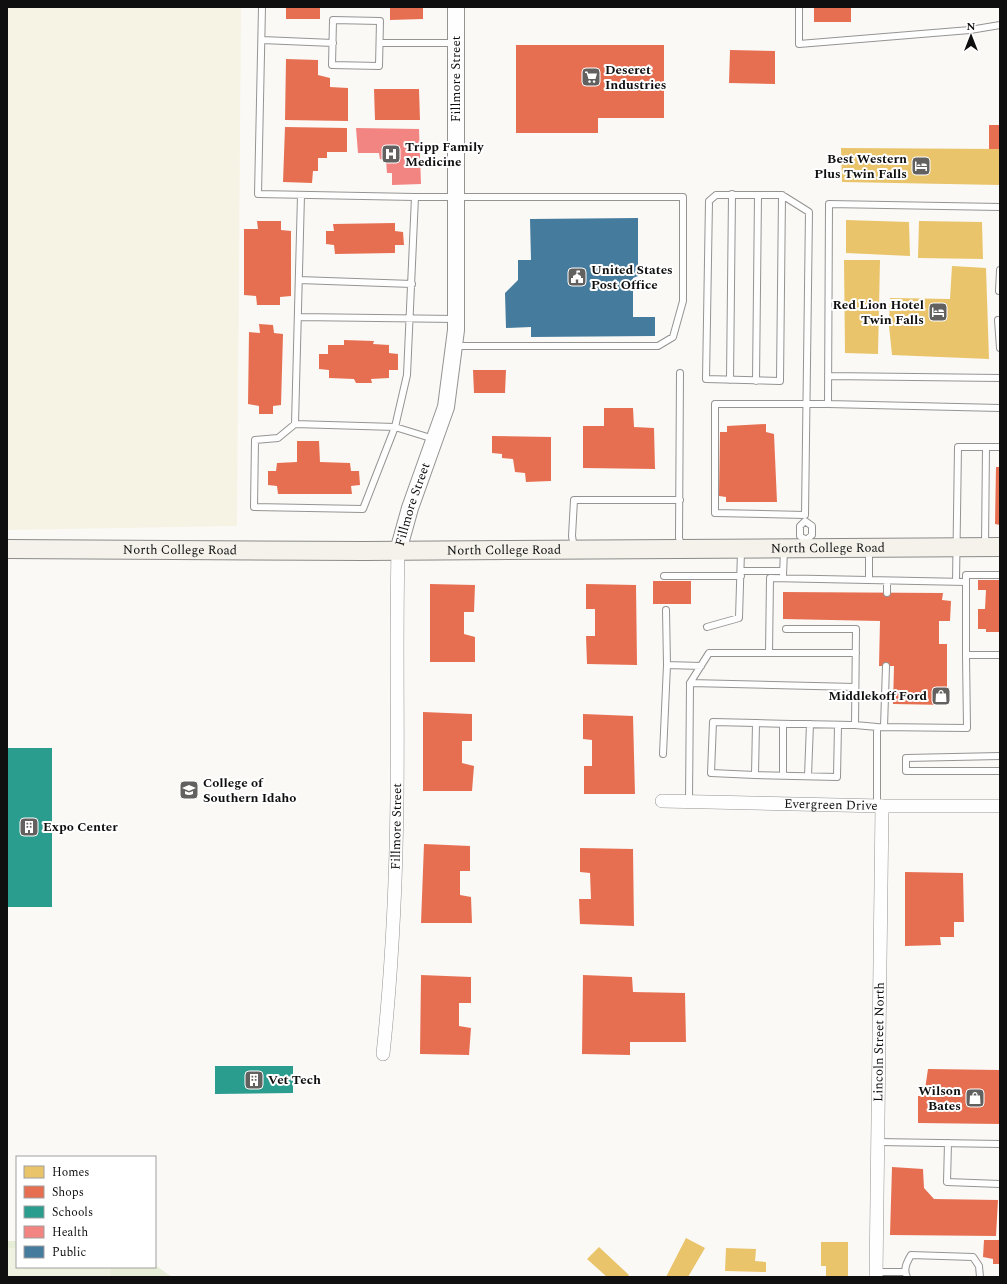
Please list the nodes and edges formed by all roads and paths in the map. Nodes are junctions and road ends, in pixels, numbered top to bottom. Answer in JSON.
{"nodes":[{"id":1,"x":262,"y":7,"type":"edge"},
{"id":2,"x":456,"y":7,"type":"edge"},
{"id":3,"x":799,"y":7,"type":"edge"},
{"id":4,"x":1000,"y":25,"type":"edge"},
{"id":5,"x":262,"y":40,"type":"junction"},
{"id":6,"x":333,"y":43,"type":"junction"},
{"id":7,"x":457,"y":43,"type":"junction"},
{"id":8,"x":380,"y":44,"type":"junction"},
{"id":9,"x":732,"y":194,"type":"junction"},
{"id":10,"x":301,"y":195,"type":"junction"},
{"id":11,"x":758,"y":195,"type":"junction"},
{"id":12,"x":782,"y":195,"type":"junction"},
{"id":13,"x":456,"y":196,"type":"junction"},
{"id":14,"x":415,"y":197,"type":"junction"},
{"id":15,"x":1000,"y":207,"type":"edge"},
{"id":16,"x":1000,"y":270,"type":"edge"},
{"id":17,"x":299,"y":280,"type":"junction"},
{"id":18,"x":412,"y":284,"type":"junction"},
{"id":19,"x":999,"y":292,"type":"dead end"},
{"id":20,"x":298,"y":317,"type":"junction"},
{"id":21,"x":410,"y":318,"type":"junction"},
{"id":22,"x":456,"y":319,"type":"junction"},
{"id":23,"x":998,"y":320,"type":"dead end"},
{"id":24,"x":454,"y":346,"type":"junction"},
{"id":25,"x":1000,"y":348,"type":"edge"},
{"id":26,"x":680,"y":373,"type":"dead end"},
{"id":27,"x":828,"y":376,"type":"junction"},
{"id":28,"x":1000,"y":378,"type":"edge"},
{"id":29,"x":730,"y":380,"type":"junction"},
{"id":30,"x":756,"y":380,"type":"junction"},
{"id":31,"x":828,"y":404,"type":"junction"},
{"id":32,"x":805,"y":405,"type":"junction"},
{"id":33,"x":1000,"y":408,"type":"edge"},
{"id":34,"x":295,"y":424,"type":"junction"},
{"id":35,"x":395,"y":427,"type":"junction"},
{"id":36,"x":434,"y":440,"type":"junction"},
{"id":37,"x":986,"y":447,"type":"junction"},
{"id":38,"x":1000,"y":447,"type":"edge"},
{"id":39,"x":680,"y":500,"type":"junction"},
{"id":40,"x":805,"y":518,"type":"junction"},
{"id":41,"x":806,"y":544,"type":"junction"},
{"id":42,"x":992,"y":547,"type":"edge"},
{"id":43,"x":784,"y":548,"type":"junction"},
{"id":44,"x":869,"y":548,"type":"junction"},
{"id":45,"x":955,"y":548,"type":"junction"},
{"id":46,"x":7,"y":549,"type":"edge"},
{"id":47,"x":683,"y":549,"type":"junction"},
{"id":48,"x":741,"y":549,"type":"junction"},
{"id":49,"x":574,"y":550,"type":"junction"},
{"id":50,"x":398,"y":551,"type":"junction"},
{"id":51,"x":783,"y":571,"type":"junction"},
{"id":52,"x":741,"y":574,"type":"junction"},
{"id":53,"x":1000,"y":575,"type":"edge"},
{"id":54,"x":664,"y":576,"type":"dead end"},
{"id":55,"x":783,"y":578,"type":"junction"},
{"id":56,"x":869,"y":580,"type":"junction"},
{"id":57,"x":887,"y":580,"type":"junction"},
{"id":58,"x":956,"y":582,"type":"junction"},
{"id":59,"x":966,"y":582,"type":"junction"},
{"id":60,"x":887,"y":593,"type":"dead end"},
{"id":61,"x":666,"y":610,"type":"dead end"},
{"id":62,"x":707,"y":627,"type":"dead end"},
{"id":63,"x":786,"y":629,"type":"dead end"},
{"id":64,"x":769,"y":653,"type":"junction"},
{"id":65,"x":856,"y":653,"type":"junction"},
{"id":66,"x":966,"y":655,"type":"junction"},
{"id":67,"x":1000,"y":655,"type":"edge"},
{"id":68,"x":666,"y":665,"type":"junction"},
{"id":69,"x":701,"y":666,"type":"junction"},
{"id":70,"x":886,"y":666,"type":"dead end"},
{"id":71,"x":690,"y":683,"type":"junction"},
{"id":72,"x":856,"y":687,"type":"junction"},
{"id":73,"x":756,"y":723,"type":"junction"},
{"id":74,"x":783,"y":724,"type":"junction"},
{"id":75,"x":810,"y":724,"type":"junction"},
{"id":76,"x":838,"y":725,"type":"junction"},
{"id":77,"x":856,"y":725,"type":"junction"},
{"id":78,"x":877,"y":727,"type":"junction"},
{"id":79,"x":884,"y":727,"type":"junction"},
{"id":80,"x":663,"y":754,"type":"dead end"},
{"id":81,"x":1000,"y":756,"type":"edge"},
{"id":82,"x":1000,"y":771,"type":"edge"},
{"id":83,"x":755,"y":775,"type":"junction"},
{"id":84,"x":783,"y":775,"type":"junction"},
{"id":85,"x":808,"y":776,"type":"junction"},
{"id":86,"x":662,"y":801,"type":"dead end"},
{"id":87,"x":689,"y":801,"type":"junction"},
{"id":88,"x":879,"y":806,"type":"junction"},
{"id":89,"x":1000,"y":806,"type":"edge"},
{"id":90,"x":383,"y":1054,"type":"dead end"},
{"id":91,"x":878,"y":1142,"type":"junction"},
{"id":92,"x":948,"y":1143,"type":"junction"},
{"id":93,"x":1000,"y":1144,"type":"edge"},
{"id":94,"x":1000,"y":1184,"type":"edge"},
{"id":95,"x":876,"y":1275,"type":"edge"},
{"id":96,"x":906,"y":1275,"type":"edge"},
{"id":97,"x":980,"y":1277,"type":"edge"}],
"edges":[{"from":1,"to":5,"type":"lane"},
{"from":2,"to":7,"type":"street","name":"Fillmore Street"},
{"from":3,"to":4,"type":"lane"},
{"from":5,"to":6,"type":"lane"},
{"from":5,"to":10,"type":"lane"},
{"from":6,"to":8,"type":"lane"},
{"from":6,"to":8,"type":"lane"},
{"from":7,"to":8,"type":"lane"},
{"from":7,"to":13,"type":"street","name":"Fillmore Street"},
{"from":9,"to":11,"type":"lane"},
{"from":9,"to":29,"type":"lane"},
{"from":9,"to":29,"type":"lane"},
{"from":10,"to":14,"type":"lane"},
{"from":10,"to":17,"type":"lane"},
{"from":11,"to":12,"type":"lane"},
{"from":11,"to":30,"type":"lane"},
{"from":12,"to":30,"type":"lane"},
{"from":12,"to":32,"type":"lane"},
{"from":13,"to":14,"type":"lane"},
{"from":13,"to":22,"type":"street","name":"Fillmore Street"},
{"from":13,"to":24,"type":"lane"},
{"from":14,"to":18,"type":"lane"},
{"from":15,"to":27,"type":"lane"},
{"from":16,"to":19,"type":"lane"},
{"from":17,"to":18,"type":"lane"},
{"from":17,"to":20,"type":"lane"},
{"from":18,"to":21,"type":"lane"},
{"from":20,"to":21,"type":"lane"},
{"from":20,"to":34,"type":"lane"},
{"from":21,"to":22,"type":"lane"},
{"from":21,"to":35,"type":"lane"},
{"from":22,"to":24,"type":"street","name":"Fillmore Street"},
{"from":23,"to":25,"type":"lane"},
{"from":24,"to":36,"type":"street","name":"Fillmore Street"},
{"from":26,"to":39,"type":"lane"},
{"from":27,"to":28,"type":"lane"},
{"from":27,"to":31,"type":"lane"},
{"from":29,"to":30,"type":"lane"},
{"from":31,"to":32,"type":"lane"},
{"from":31,"to":33,"type":"lane"},
{"from":32,"to":40,"type":"lane"},
{"from":32,"to":40,"type":"lane"},
{"from":34,"to":35,"type":"lane"},
{"from":34,"to":35,"type":"lane"},
{"from":35,"to":36,"type":"lane"},
{"from":36,"to":50,"type":"street","name":"Fillmore Street"},
{"from":37,"to":38,"type":"lane"},
{"from":37,"to":42,"type":"lane"},
{"from":37,"to":45,"type":"lane"},
{"from":39,"to":47,"type":"lane"},
{"from":39,"to":49,"type":"lane"},
{"from":40,"to":41,"type":"lane"},
{"from":40,"to":41,"type":"lane"},
{"from":41,"to":43,"type":"main road","name":"North College Road"},
{"from":41,"to":44,"type":"main road","name":"North College Road"},
{"from":42,"to":45,"type":"main road","name":"North College Road"},
{"from":43,"to":48,"type":"main road","name":"North College Road"},
{"from":43,"to":51,"type":"lane"},
{"from":44,"to":45,"type":"main road","name":"North College Road"},
{"from":44,"to":56,"type":"lane"},
{"from":45,"to":58,"type":"lane"},
{"from":46,"to":50,"type":"main road","name":"North College Road"},
{"from":47,"to":48,"type":"main road","name":"North College Road"},
{"from":47,"to":49,"type":"main road","name":"North College Road"},
{"from":48,"to":52,"type":"lane"},
{"from":49,"to":50,"type":"main road","name":"North College Road"},
{"from":50,"to":90,"type":"street","name":"Fillmore Street"},
{"from":51,"to":52,"type":"lane"},
{"from":51,"to":55,"type":"lane"},
{"from":52,"to":54,"type":"lane"},
{"from":52,"to":62,"type":"lane"},
{"from":53,"to":59,"type":"lane"},
{"from":55,"to":56,"type":"lane"},
{"from":55,"to":64,"type":"lane"},
{"from":56,"to":57,"type":"lane"},
{"from":57,"to":58,"type":"lane"},
{"from":57,"to":60,"type":"lane"},
{"from":58,"to":59,"type":"lane"},
{"from":59,"to":66,"type":"lane"},
{"from":61,"to":68,"type":"lane"},
{"from":63,"to":65,"type":"lane"},
{"from":64,"to":65,"type":"lane"},
{"from":64,"to":69,"type":"lane"},
{"from":65,"to":72,"type":"lane"},
{"from":66,"to":67,"type":"lane"},
{"from":66,"to":79,"type":"lane"},
{"from":68,"to":69,"type":"lane"},
{"from":68,"to":80,"type":"lane"},
{"from":69,"to":71,"type":"lane"},
{"from":70,"to":79,"type":"lane"},
{"from":71,"to":72,"type":"lane"},
{"from":71,"to":87,"type":"lane"},
{"from":72,"to":77,"type":"lane"},
{"from":73,"to":74,"type":"lane"},
{"from":73,"to":83,"type":"lane"},
{"from":73,"to":83,"type":"lane"},
{"from":74,"to":75,"type":"lane"},
{"from":74,"to":84,"type":"lane"},
{"from":75,"to":76,"type":"lane"},
{"from":75,"to":85,"type":"lane"},
{"from":76,"to":77,"type":"lane"},
{"from":76,"to":85,"type":"lane"},
{"from":77,"to":78,"type":"lane"},
{"from":78,"to":79,"type":"lane"},
{"from":78,"to":88,"type":"lane"},
{"from":81,"to":82,"type":"lane"},
{"from":83,"to":84,"type":"lane"},
{"from":84,"to":85,"type":"lane"},
{"from":86,"to":87,"type":"street","name":"Evergreen Drive"},
{"from":87,"to":88,"type":"street","name":"Evergreen Drive"},
{"from":88,"to":89,"type":"street","name":"Evergreen Drive"},
{"from":88,"to":91,"type":"street","name":"Lincoln Street North"},
{"from":91,"to":92,"type":"lane"},
{"from":91,"to":95,"type":"street","name":"Lincoln Street North"},
{"from":92,"to":93,"type":"lane"},
{"from":92,"to":94,"type":"lane"},
{"from":95,"to":96,"type":"lane"},
{"from":96,"to":97,"type":"lane"}]}
